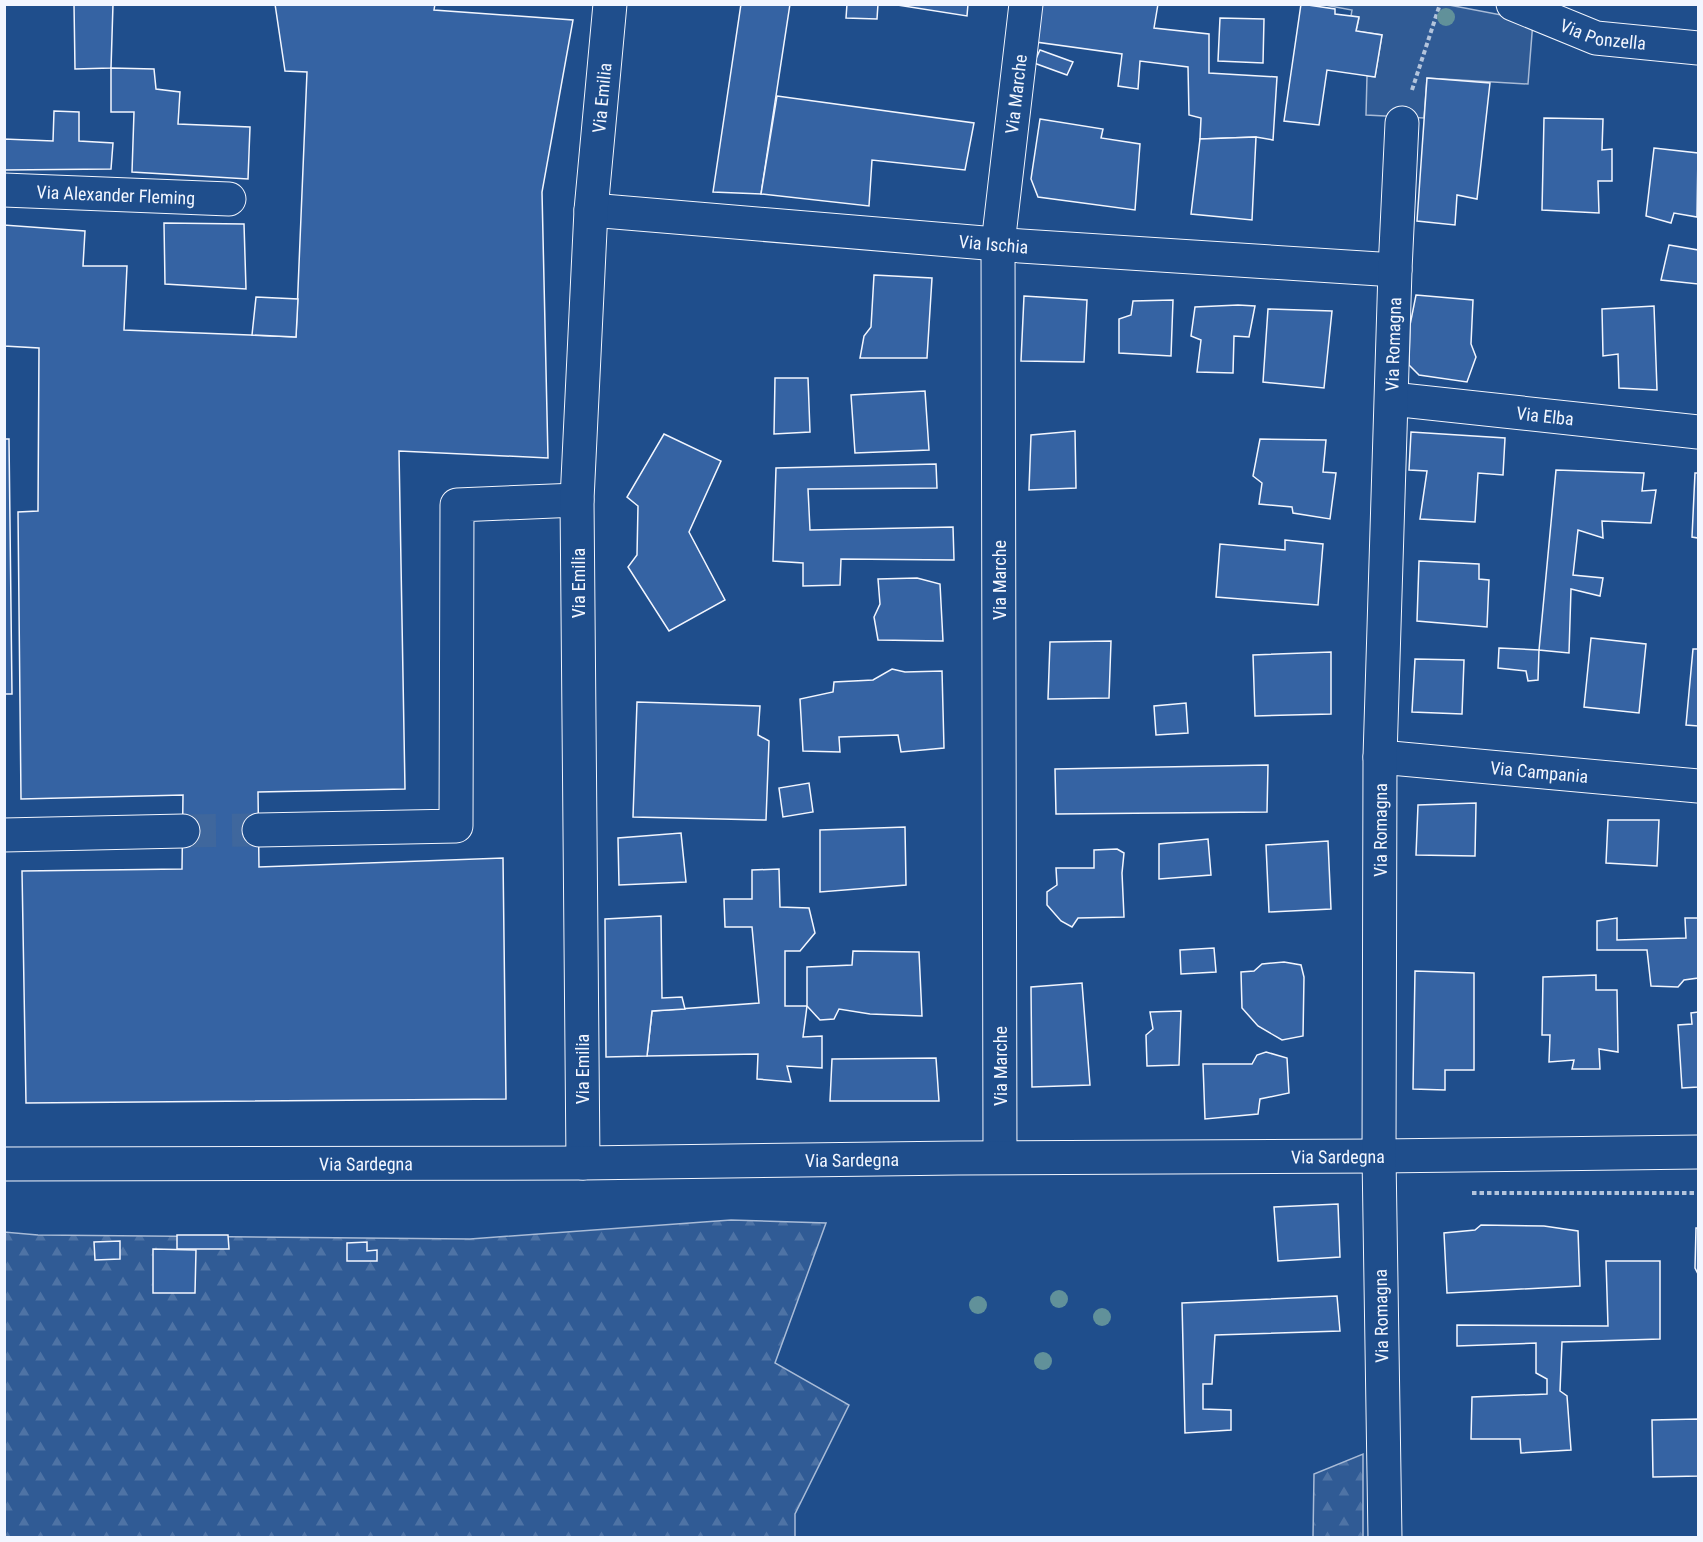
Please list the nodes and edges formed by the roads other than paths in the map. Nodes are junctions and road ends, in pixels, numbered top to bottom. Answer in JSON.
{"nodes":[{"id":1,"x":610,"y":4,"type":"edge"},
{"id":2,"x":1026,"y":4,"type":"edge"},
{"id":3,"x":1513,"y":4,"type":"edge"},
{"id":4,"x":1698,"y":48,"type":"edge"},
{"id":5,"x":1402,"y":123,"type":"road end"},
{"id":6,"x":4,"y":190,"type":"edge"},
{"id":7,"x":229,"y":199,"type":"dead end"},
{"id":8,"x":591,"y":210,"type":"junction"},
{"id":9,"x":998,"y":244,"type":"junction"},
{"id":10,"x":1395,"y":270,"type":"junction"},
{"id":11,"x":1392,"y":399,"type":"junction"},
{"id":12,"x":1698,"y":432,"type":"edge"},
{"id":13,"x":577,"y":500,"type":"junction"},
{"id":14,"x":1380,"y":758,"type":"junction"},
{"id":15,"x":1698,"y":786,"type":"edge"},
{"id":16,"x":259,"y":830,"type":"tunnel mouth"},
{"id":17,"x":183,"y":831,"type":"tunnel mouth"},
{"id":18,"x":4,"y":835,"type":"edge"},
{"id":19,"x":1698,"y":1152,"type":"edge"},
{"id":20,"x":1378,"y":1156,"type":"junction"},
{"id":21,"x":1000,"y":1157,"type":"junction"},
{"id":22,"x":582,"y":1163,"type":"junction"},
{"id":23,"x":4,"y":1164,"type":"edge"},
{"id":24,"x":1386,"y":1538,"type":"edge"}],
"edges":[{"from":1,"to":8,"type":"street","name":"Via Emilia"},
{"from":2,"to":9,"type":"street","name":"Via Marche"},
{"from":3,"to":4,"type":"street","name":"Via Ponzella"},
{"from":5,"to":10,"type":"street","name":"Via Romagna"},
{"from":6,"to":7,"type":"street","name":"Via Alexander Fleming"},
{"from":8,"to":9,"type":"street","name":"Via Ischia"},
{"from":8,"to":13,"type":"street","name":"Via Emilia"},
{"from":9,"to":10,"type":"street","name":"Via Ischia"},
{"from":9,"to":21,"type":"street","name":"Via Marche"},
{"from":10,"to":11,"type":"street","name":"Via Romagna"},
{"from":11,"to":12,"type":"street","name":"Via Elba"},
{"from":11,"to":14,"type":"street","name":"Via Romagna"},
{"from":13,"to":16,"type":"street"},
{"from":13,"to":22,"type":"street","name":"Via Emilia"},
{"from":14,"to":15,"type":"street","name":"Via Campania"},
{"from":14,"to":20,"type":"street","name":"Via Romagna"},
{"from":17,"to":18,"type":"street"},
{"from":19,"to":20,"type":"street","name":"Via Sardegna"},
{"from":20,"to":21,"type":"street","name":"Via Sardegna"},
{"from":20,"to":24,"type":"street","name":"Via Romagna"},
{"from":21,"to":22,"type":"street","name":"Via Sardegna"},
{"from":22,"to":23,"type":"street","name":"Via Sardegna"}]}
